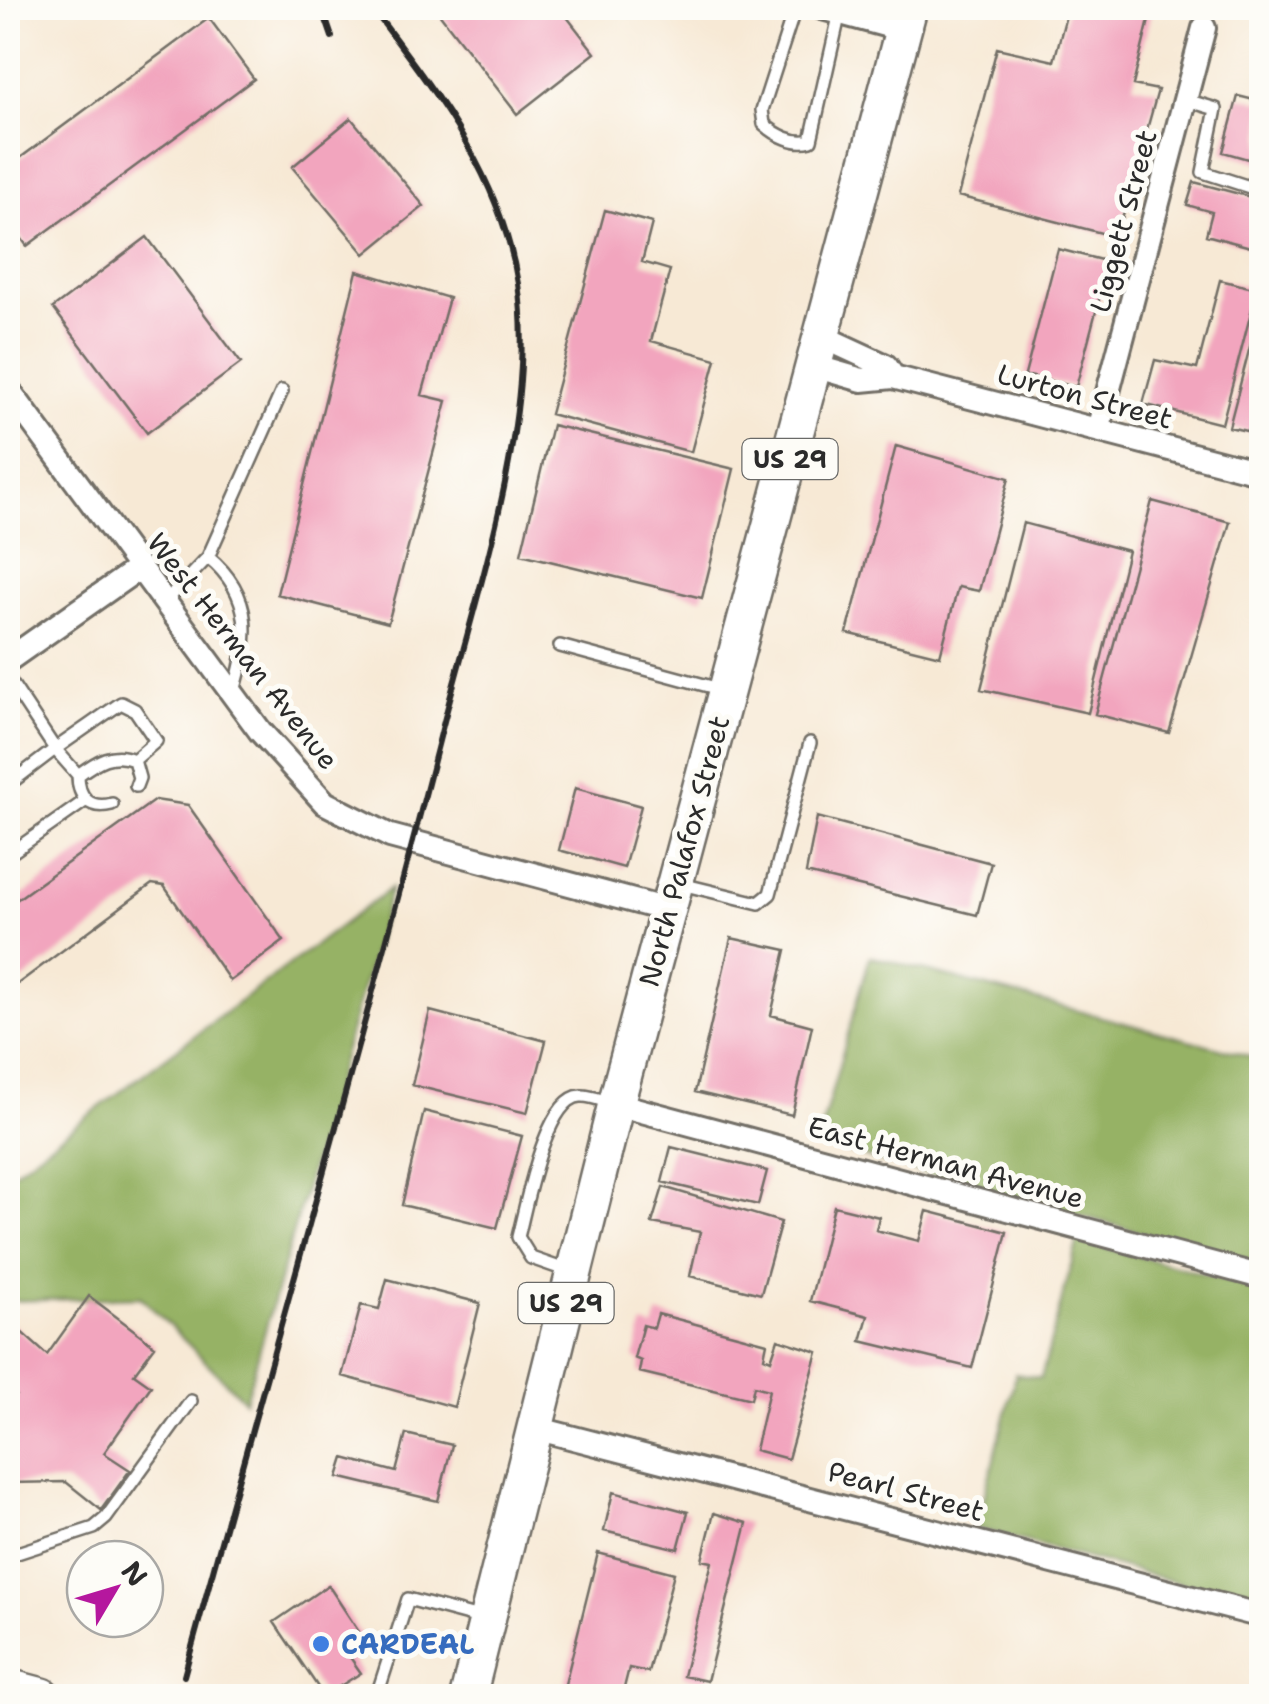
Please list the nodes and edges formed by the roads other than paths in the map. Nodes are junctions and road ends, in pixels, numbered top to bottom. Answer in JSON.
{"nodes":[{"id":1,"x":795,"y":8,"type":"edge"},
{"id":2,"x":831,"y":10,"type":"edge"},
{"id":3,"x":906,"y":19,"type":"edge"},
{"id":4,"x":1204,"y":28,"type":"dead end"},
{"id":5,"x":1186,"y":100,"type":"junction"},
{"id":6,"x":1262,"y":191,"type":"edge"},
{"id":7,"x":817,"y":351,"type":"junction"},
{"id":8,"x":8,"y":389,"type":"edge"},
{"id":9,"x":282,"y":391,"type":"dead end"},
{"id":10,"x":1098,"y":430,"type":"junction"},
{"id":11,"x":1262,"y":474,"type":"edge"},
{"id":12,"x":208,"y":558,"type":"junction"},
{"id":13,"x":139,"y":568,"type":"junction"},
{"id":14,"x":164,"y":602,"type":"junction"},
{"id":15,"x":560,"y":646,"type":"dead end"},
{"id":16,"x":8,"y":660,"type":"edge"},
{"id":17,"x":8,"y":678,"type":"edge"},
{"id":18,"x":727,"y":691,"type":"junction"},
{"id":19,"x":233,"y":694,"type":"junction"},
{"id":20,"x":810,"y":743,"type":"dead end"},
{"id":21,"x":55,"y":750,"type":"junction"},
{"id":22,"x":134,"y":760,"type":"junction"},
{"id":23,"x":78,"y":775,"type":"junction"},
{"id":24,"x":8,"y":785,"type":"edge"},
{"id":25,"x":136,"y":786,"type":"dead end"},
{"id":26,"x":85,"y":801,"type":"junction"},
{"id":27,"x":112,"y":804,"type":"dead end"},
{"id":28,"x":8,"y":855,"type":"edge"},
{"id":29,"x":671,"y":896,"type":"junction"},
{"id":30,"x":616,"y":1104,"type":"junction"},
{"id":31,"x":574,"y":1273,"type":"junction"},
{"id":32,"x":1262,"y":1277,"type":"edge"},
{"id":33,"x":190,"y":1401,"type":"dead end"},
{"id":34,"x":535,"y":1428,"type":"junction"},
{"id":35,"x":8,"y":1556,"type":"edge"},
{"id":36,"x":1262,"y":1616,"type":"edge"},
{"id":37,"x":487,"y":1620,"type":"junction"},
{"id":38,"x":8,"y":1688,"type":"edge"},
{"id":39,"x":42,"y":1696,"type":"edge"},
{"id":40,"x":271,"y":1696,"type":"edge"},
{"id":41,"x":283,"y":1696,"type":"edge"},
{"id":42,"x":368,"y":1696,"type":"edge"},
{"id":43,"x":468,"y":1696,"type":"edge"}],
"edges":[{"from":1,"to":2,"type":"lane"},
{"from":2,"to":3,"type":"street"},
{"from":3,"to":7,"type":"main road","name":"North Palafox Street","number":"US 29"},
{"from":4,"to":5,"type":"street","name":"Liggett Street"},
{"from":5,"to":6,"type":"lane"},
{"from":5,"to":10,"type":"street","name":"Liggett Street"},
{"from":7,"to":10,"type":"street","name":"Lurton Street"},
{"from":7,"to":18,"type":"main road","name":"North Palafox Street","number":"US 29"},
{"from":8,"to":13,"type":"street","name":"West Herman Avenue"},
{"from":9,"to":12,"type":"lane"},
{"from":10,"to":11,"type":"street","name":"Lurton Street"},
{"from":12,"to":14,"type":"lane"},
{"from":12,"to":19,"type":"lane"},
{"from":13,"to":14,"type":"street","name":"West Herman Avenue"},
{"from":13,"to":16,"type":"street"},
{"from":14,"to":19,"type":"street","name":"West Herman Avenue"},
{"from":15,"to":18,"type":"lane"},
{"from":17,"to":21,"type":"lane"},
{"from":18,"to":29,"type":"main road","name":"North Palafox Street","number":"US 29"},
{"from":19,"to":29,"type":"street","name":"West Herman Avenue"},
{"from":20,"to":29,"type":"lane"},
{"from":21,"to":22,"type":"lane"},
{"from":21,"to":23,"type":"lane"},
{"from":21,"to":24,"type":"lane"},
{"from":22,"to":23,"type":"lane"},
{"from":22,"to":25,"type":"lane"},
{"from":23,"to":26,"type":"lane"},
{"from":26,"to":27,"type":"lane"},
{"from":26,"to":28,"type":"lane"},
{"from":29,"to":30,"type":"main road","name":"North Palafox Street","number":"US 29"},
{"from":30,"to":31,"type":"main road","name":"North Palafox Street","number":"US 29"},
{"from":30,"to":31,"type":"lane"},
{"from":30,"to":32,"type":"street","name":"East Herman Avenue"},
{"from":31,"to":34,"type":"main road","name":"North Palafox Street","number":"US 29"},
{"from":33,"to":35,"type":"lane"},
{"from":34,"to":36,"type":"street","name":"Pearl Street"},
{"from":34,"to":37,"type":"main road","name":"North Palafox Street","number":"US 29"},
{"from":37,"to":42,"type":"lane"},
{"from":37,"to":43,"type":"main road","name":"North Palafox Street","number":"US 29"},
{"from":38,"to":39,"type":"main road"},
{"from":40,"to":41,"type":"lane"}]}
